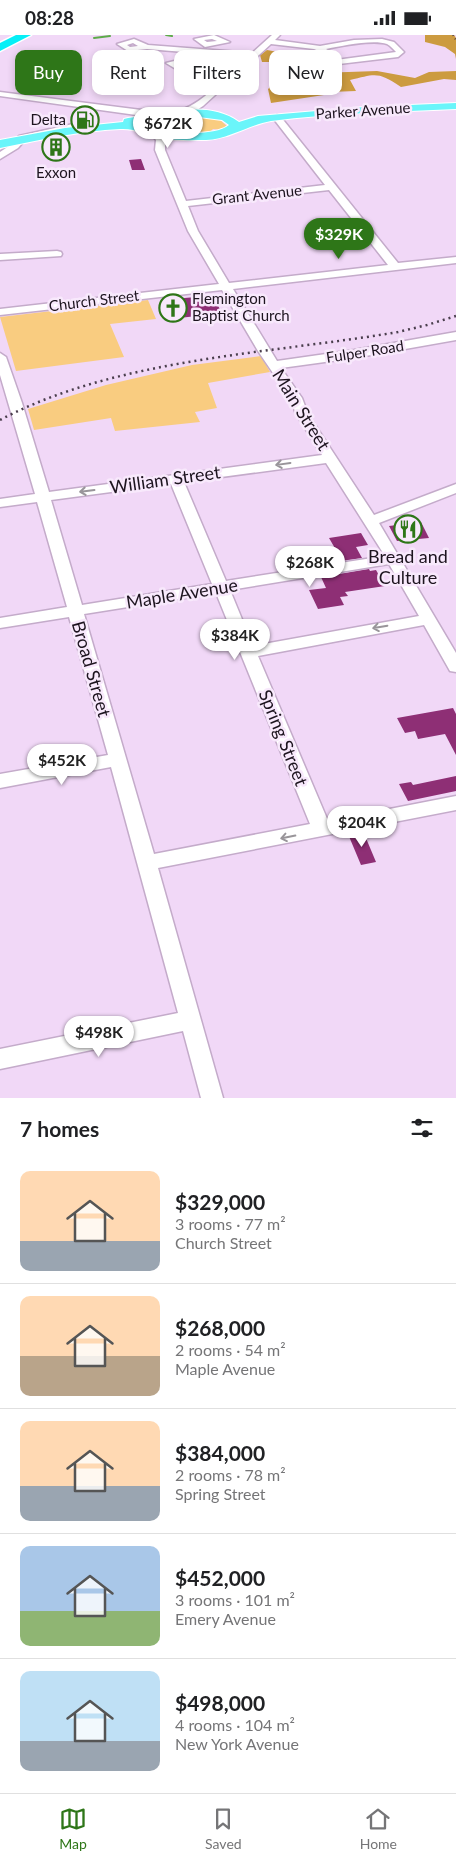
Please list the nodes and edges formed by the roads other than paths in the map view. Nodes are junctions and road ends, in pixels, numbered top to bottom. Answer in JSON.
{"nodes":[{"id":1,"x":16,"y":35,"type":"edge"},
{"id":2,"x":24,"y":35,"type":"edge"},
{"id":3,"x":276,"y":35,"type":"edge"},
{"id":4,"x":269,"y":41,"type":"junction"},
{"id":5,"x":0,"y":43,"type":"edge"},
{"id":6,"x":151,"y":47,"type":"dead end"},
{"id":7,"x":320,"y":48,"type":"junction"},
{"id":8,"x":0,"y":49,"type":"edge"},
{"id":9,"x":258,"y":50,"type":"edge"},
{"id":10,"x":174,"y":51,"type":"edge"},
{"id":11,"x":0,"y":93,"type":"edge"},
{"id":12,"x":210,"y":95,"type":"edge"},
{"id":13,"x":200,"y":104,"type":"junction"},
{"id":14,"x":456,"y":106,"type":"edge"},
{"id":15,"x":134,"y":113,"type":"junction"},
{"id":16,"x":178,"y":114,"type":"junction"},
{"id":17,"x":210,"y":115,"type":"junction"},
{"id":18,"x":165,"y":116,"type":"junction"},
{"id":19,"x":224,"y":117,"type":"junction"},
{"id":20,"x":274,"y":118,"type":"junction"},
{"id":21,"x":149,"y":125,"type":"junction"},
{"id":22,"x":73,"y":127,"type":"junction"},
{"id":23,"x":231,"y":130,"type":"junction"},
{"id":24,"x":187,"y":137,"type":"junction"},
{"id":25,"x":0,"y":139,"type":"edge"},
{"id":26,"x":18,"y":140,"type":"junction"},
{"id":27,"x":0,"y":144,"type":"edge"},
{"id":28,"x":160,"y":148,"type":"junction"},
{"id":29,"x":0,"y":156,"type":"edge"},
{"id":30,"x":332,"y":187,"type":"junction"},
{"id":31,"x":182,"y":204,"type":"junction"},
{"id":32,"x":57,"y":254,"type":"dead end"},
{"id":33,"x":0,"y":257,"type":"edge"},
{"id":34,"x":456,"y":260,"type":"edge"},
{"id":35,"x":395,"y":267,"type":"junction"},
{"id":36,"x":225,"y":287,"type":"junction"},
{"id":37,"x":0,"y":312,"type":"edge"},
{"id":38,"x":456,"y":336,"type":"edge"},
{"id":39,"x":0,"y":357,"type":"edge"},
{"id":40,"x":273,"y":365,"type":"junction"},
{"id":41,"x":331,"y":457,"type":"junction"},
{"id":42,"x":176,"y":479,"type":"junction"},
{"id":43,"x":456,"y":488,"type":"edge"},
{"id":44,"x":42,"y":497,"type":"junction"},
{"id":45,"x":0,"y":503,"type":"edge"},
{"id":46,"x":370,"y":521,"type":"junction"},
{"id":47,"x":394,"y":559,"type":"junction"},
{"id":48,"x":222,"y":588,"type":"junction"},
{"id":49,"x":74,"y":612,"type":"junction"},
{"id":50,"x":428,"y":619,"type":"junction"},
{"id":51,"x":0,"y":623,"type":"edge"},
{"id":52,"x":248,"y":652,"type":"junction"},
{"id":53,"x":456,"y":667,"type":"edge"},
{"id":54,"x":118,"y":759,"type":"junction"},
{"id":55,"x":0,"y":781,"type":"edge"},
{"id":56,"x":456,"y":803,"type":"edge"},
{"id":57,"x":322,"y":830,"type":"junction"},
{"id":58,"x":147,"y":863,"type":"junction"},
{"id":59,"x":190,"y":1020,"type":"junction"},
{"id":60,"x":0,"y":1059,"type":"edge"},
{"id":61,"x":212,"y":1098,"type":"edge"}],
"edges":[{"from":1,"to":5,"type":"highway"},
{"from":2,"to":8,"type":"highway"},
{"from":3,"to":4,"type":"street"},
{"from":4,"to":7,"type":"street"},
{"from":4,"to":9,"type":"street"},
{"from":6,"to":10,"type":"street"},
{"from":7,"to":7,"type":"street"},
{"from":11,"to":15,"type":"street"},
{"from":12,"to":13,"type":"street"},
{"from":13,"to":16,"type":"street"},
{"from":13,"to":17,"type":"street"},
{"from":14,"to":20,"type":"main road","name":"Parker Avenue"},
{"from":15,"to":18,"type":"street"},
{"from":15,"to":21,"type":"street"},
{"from":16,"to":17,"type":"main road","name":"Parker Avenue"},
{"from":16,"to":18,"type":"main road","name":"Parker Avenue"},
{"from":17,"to":19,"type":"main road","name":"Parker Avenue"},
{"from":18,"to":21,"type":"main road","name":"Parker Avenue"},
{"from":19,"to":20,"type":"main road","name":"Parker Avenue"},
{"from":19,"to":23,"type":"main road"},
{"from":20,"to":23,"type":"main road","name":"Parker Avenue"},
{"from":20,"to":30,"type":"street"},
{"from":21,"to":22,"type":"main road"},
{"from":21,"to":24,"type":"main road","name":"Parker Avenue"},
{"from":21,"to":26,"type":"main road"},
{"from":21,"to":28,"type":"street","name":"Main Street"},
{"from":22,"to":25,"type":"main road"},
{"from":22,"to":26,"type":"street"},
{"from":23,"to":24,"type":"main road","name":"Parker Avenue"},
{"from":24,"to":28,"type":"street"},
{"from":26,"to":27,"type":"main road"},
{"from":26,"to":29,"type":"street"},
{"from":28,"to":31,"type":"street","name":"Main Street"},
{"from":30,"to":31,"type":"street","name":"Grant Avenue"},
{"from":30,"to":35,"type":"street"},
{"from":31,"to":36,"type":"street","name":"Main Street"},
{"from":32,"to":33,"type":"street"},
{"from":34,"to":35,"type":"street","name":"Church Street"},
{"from":35,"to":36,"type":"street","name":"Church Street"},
{"from":36,"to":37,"type":"street","name":"Church Street"},
{"from":36,"to":40,"type":"street","name":"Main Street"},
{"from":38,"to":40,"type":"street","name":"Fulper Road"},
{"from":39,"to":44,"type":"street","name":"Broad Street"},
{"from":40,"to":41,"type":"street","name":"Main Street"},
{"from":41,"to":42,"type":"street","name":"William Street","one_way":true},
{"from":41,"to":46,"type":"street","name":"Main Street"},
{"from":42,"to":44,"type":"street","name":"William Street","one_way":true},
{"from":42,"to":48,"type":"street","name":"Spring Street"},
{"from":43,"to":46,"type":"street"},
{"from":44,"to":45,"type":"street","name":"William Street"},
{"from":44,"to":49,"type":"street","name":"Broad Street"},
{"from":46,"to":47,"type":"street","name":"Main Street"},
{"from":47,"to":48,"type":"street","name":"Maple Avenue"},
{"from":47,"to":50,"type":"street","name":"Main Street"},
{"from":48,"to":49,"type":"street","name":"Maple Avenue"},
{"from":48,"to":52,"type":"street","name":"Spring Street"},
{"from":49,"to":51,"type":"street","name":"Maple Avenue"},
{"from":49,"to":54,"type":"street","name":"Broad Street"},
{"from":50,"to":52,"type":"street","one_way":true},
{"from":50,"to":53,"type":"street","name":"Main Street"},
{"from":52,"to":57,"type":"street","name":"Spring Street"},
{"from":54,"to":55,"type":"street"},
{"from":54,"to":58,"type":"street","name":"Broad Street"},
{"from":56,"to":57,"type":"street"},
{"from":57,"to":58,"type":"street","one_way":true},
{"from":58,"to":59,"type":"street","name":"Broad Street"},
{"from":59,"to":60,"type":"street"},
{"from":59,"to":61,"type":"street","name":"Broad Street"}]}
